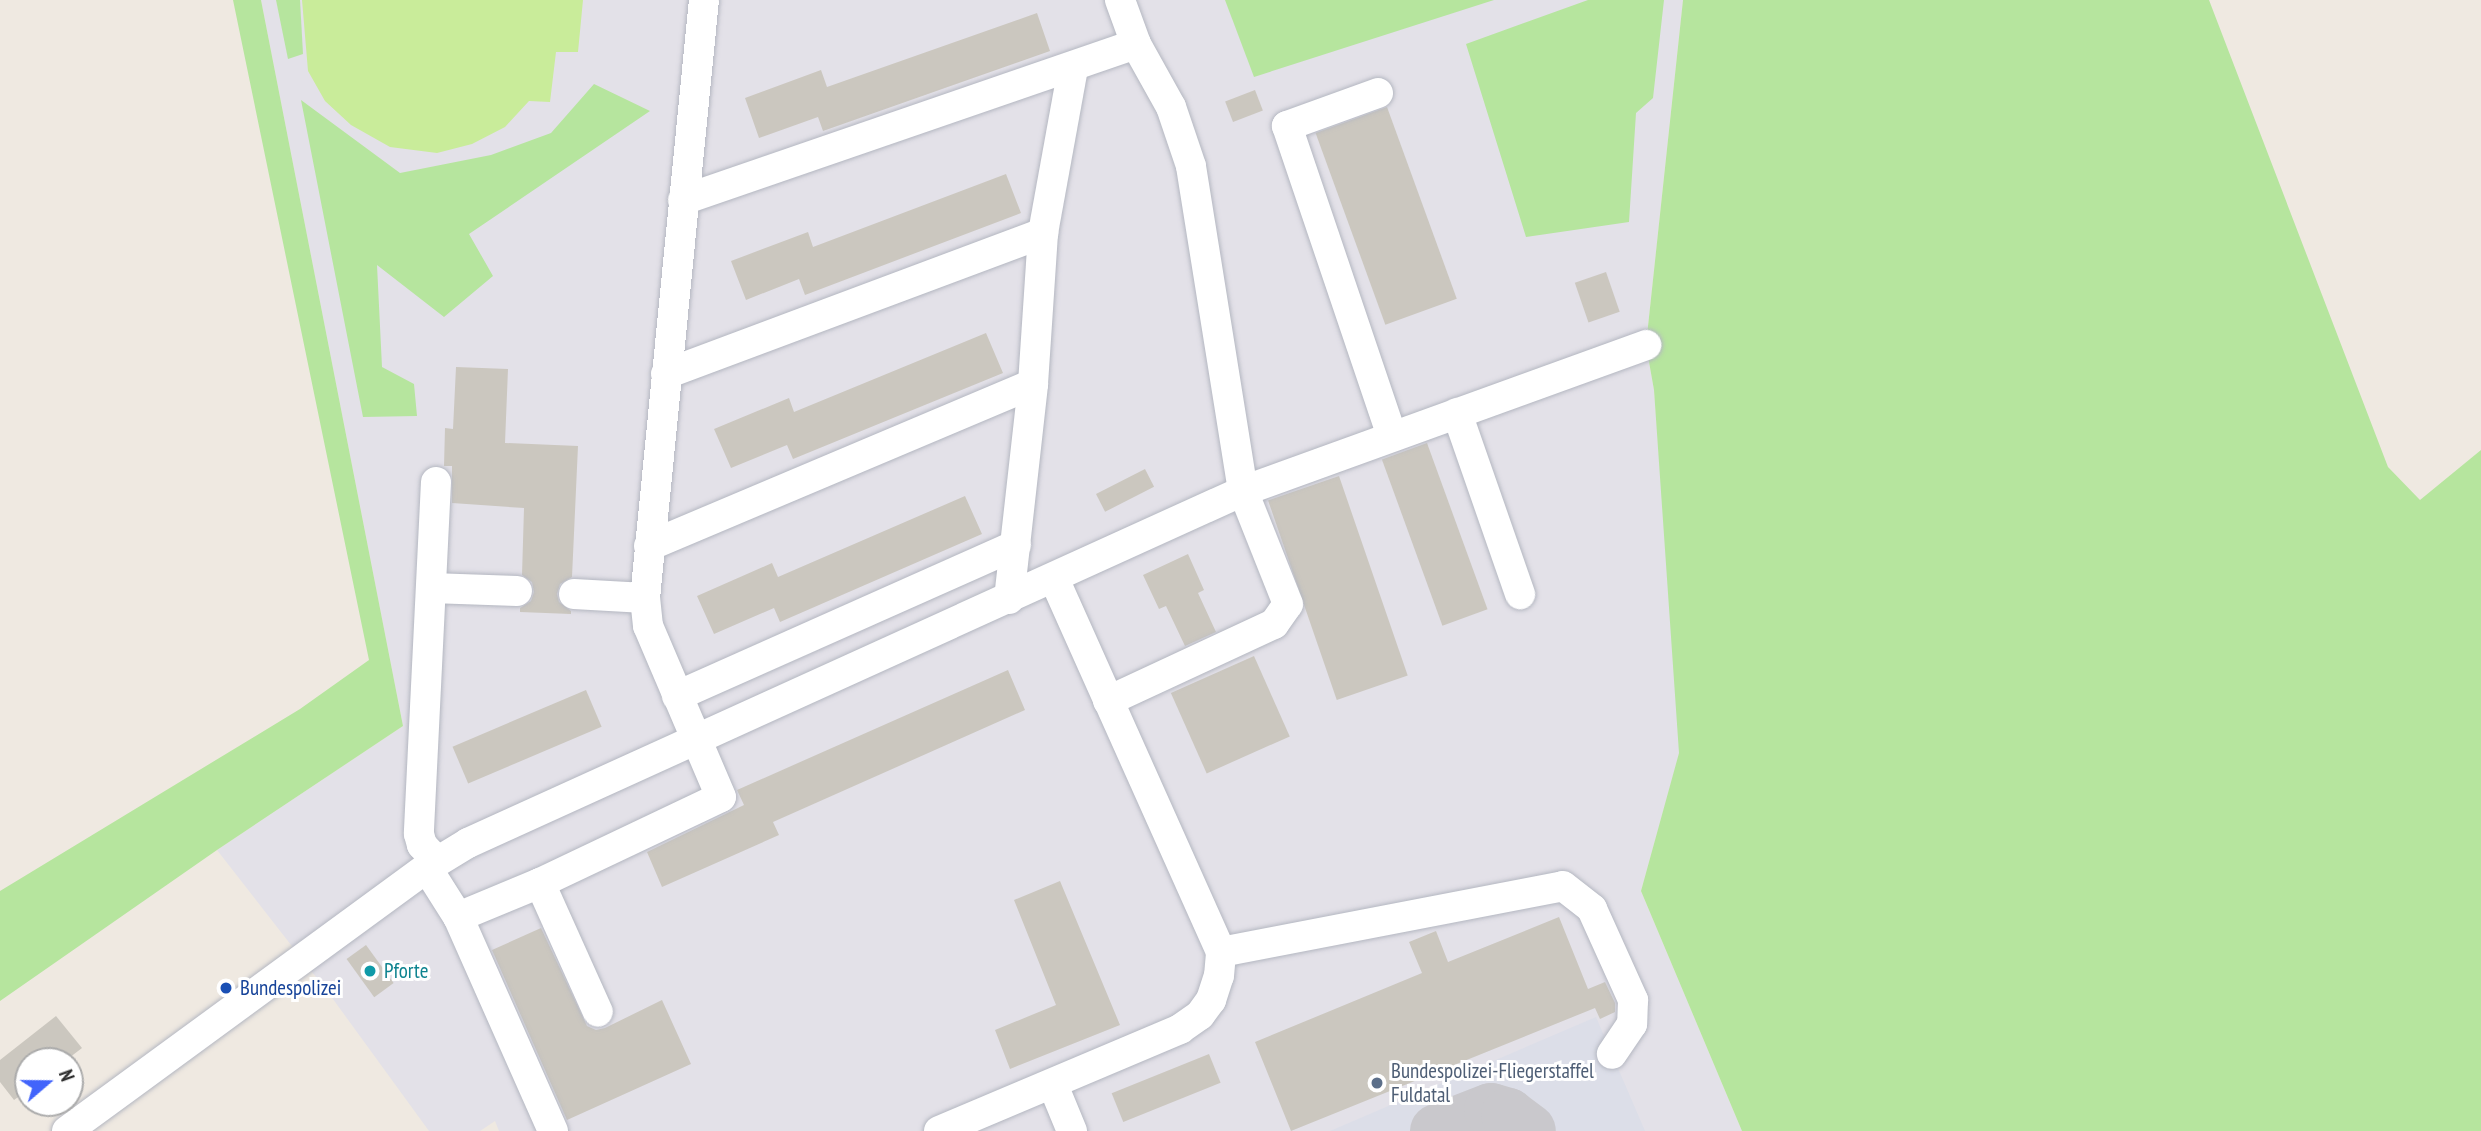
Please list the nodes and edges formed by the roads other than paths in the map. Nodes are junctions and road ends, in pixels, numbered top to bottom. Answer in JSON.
{"nodes":[{"id":1,"x":704,"y":0,"type":"edge"},
{"id":2,"x":1120,"y":0,"type":"edge"},
{"id":3,"x":1136,"y":44,"type":"junction"},
{"id":4,"x":1073,"y":68,"type":"junction"},
{"id":5,"x":1378,"y":93,"type":"dead end"},
{"id":6,"x":683,"y":200,"type":"junction"},
{"id":7,"x":1043,"y":233,"type":"junction"},
{"id":8,"x":1646,"y":345,"type":"dead end"},
{"id":9,"x":666,"y":374,"type":"junction"},
{"id":10,"x":1033,"y":384,"type":"junction"},
{"id":11,"x":1457,"y":412,"type":"junction"},
{"id":12,"x":1392,"y":436,"type":"junction"},
{"id":13,"x":436,"y":482,"type":"dead end"},
{"id":14,"x":1243,"y":491,"type":"junction"},
{"id":15,"x":1016,"y":545,"type":"junction"},
{"id":16,"x":649,"y":546,"type":"junction"},
{"id":17,"x":1055,"y":578,"type":"junction"},
{"id":18,"x":431,"y":588,"type":"junction"},
{"id":19,"x":517,"y":592,"type":"dead end"},
{"id":20,"x":574,"y":594,"type":"dead end"},
{"id":21,"x":1520,"y":594,"type":"dead end"},
{"id":22,"x":645,"y":598,"type":"junction"},
{"id":23,"x":1009,"y":599,"type":"junction"},
{"id":24,"x":677,"y":696,"type":"junction"},
{"id":25,"x":1108,"y":701,"type":"junction"},
{"id":26,"x":694,"y":739,"type":"junction"},
{"id":27,"x":432,"y":864,"type":"junction"},
{"id":28,"x":540,"y":883,"type":"junction"},
{"id":29,"x":458,"y":918,"type":"junction"},
{"id":30,"x":1221,"y":952,"type":"junction"},
{"id":31,"x":598,"y":1012,"type":"dead end"},
{"id":32,"x":1612,"y":1054,"type":"dead end"},
{"id":33,"x":1053,"y":1085,"type":"junction"},
{"id":34,"x":67,"y":1131,"type":"edge"},
{"id":35,"x":553,"y":1131,"type":"edge"},
{"id":36,"x":939,"y":1131,"type":"edge"},
{"id":37,"x":1072,"y":1131,"type":"edge"}],
"edges":[{"from":1,"to":6,"type":"street"},
{"from":2,"to":3,"type":"street"},
{"from":3,"to":4,"type":"street"},
{"from":3,"to":14,"type":"street"},
{"from":4,"to":6,"type":"street"},
{"from":4,"to":7,"type":"street"},
{"from":5,"to":12,"type":"street"},
{"from":6,"to":9,"type":"street"},
{"from":7,"to":9,"type":"street"},
{"from":7,"to":10,"type":"street"},
{"from":8,"to":11,"type":"street"},
{"from":9,"to":16,"type":"street"},
{"from":10,"to":15,"type":"street"},
{"from":10,"to":16,"type":"street"},
{"from":11,"to":12,"type":"street"},
{"from":11,"to":21,"type":"street"},
{"from":12,"to":14,"type":"street"},
{"from":13,"to":18,"type":"street"},
{"from":14,"to":17,"type":"street"},
{"from":14,"to":25,"type":"street"},
{"from":15,"to":23,"type":"street"},
{"from":15,"to":24,"type":"street"},
{"from":16,"to":22,"type":"street"},
{"from":17,"to":23,"type":"street"},
{"from":17,"to":25,"type":"street"},
{"from":18,"to":19,"type":"street"},
{"from":18,"to":27,"type":"street"},
{"from":20,"to":22,"type":"street"},
{"from":22,"to":24,"type":"street"},
{"from":23,"to":26,"type":"street"},
{"from":24,"to":26,"type":"street"},
{"from":25,"to":30,"type":"street"},
{"from":26,"to":27,"type":"street"},
{"from":26,"to":28,"type":"street"},
{"from":27,"to":29,"type":"street"},
{"from":27,"to":34,"type":"street"},
{"from":28,"to":29,"type":"street"},
{"from":28,"to":31,"type":"street"},
{"from":29,"to":35,"type":"street"},
{"from":30,"to":32,"type":"street"},
{"from":30,"to":33,"type":"street"},
{"from":33,"to":36,"type":"street"},
{"from":33,"to":37,"type":"street"}]}
